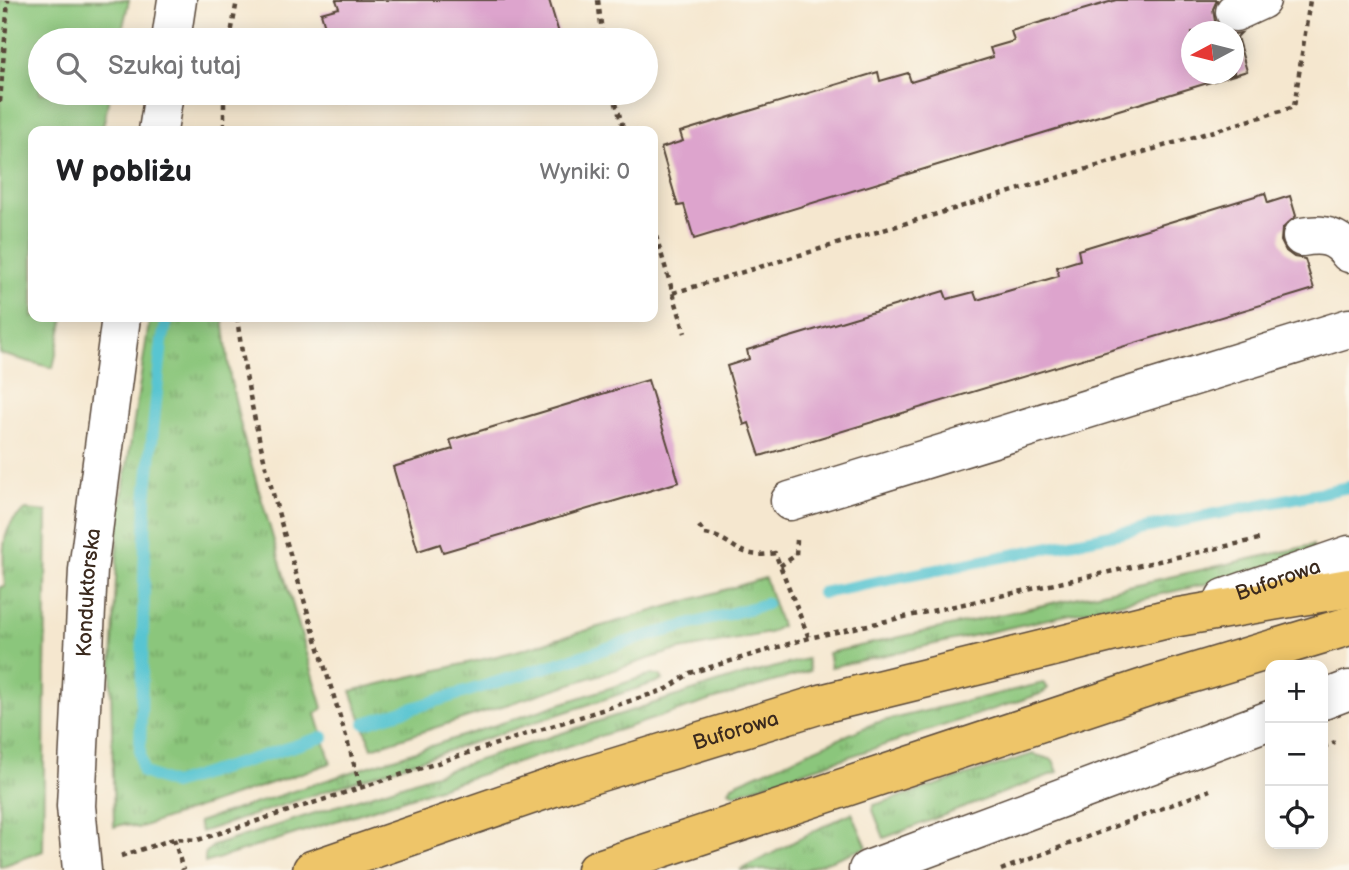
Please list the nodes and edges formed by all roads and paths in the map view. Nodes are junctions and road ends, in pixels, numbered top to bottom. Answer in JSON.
{"nodes":[{"id":1,"x":8,"y":0,"type":"edge"},
{"id":2,"x":177,"y":0,"type":"edge"},
{"id":3,"x":237,"y":0,"type":"edge"},
{"id":4,"x":598,"y":0,"type":"edge"},
{"id":5,"x":1310,"y":0,"type":"edge"},
{"id":6,"x":174,"y":28,"type":"edge"},
{"id":7,"x":232,"y":28,"type":"edge"},
{"id":8,"x":602,"y":28,"type":"edge"},
{"id":9,"x":0,"y":102,"type":"edge"},
{"id":10,"x":162,"y":105,"type":"edge"},
{"id":11,"x":224,"y":105,"type":"edge"},
{"id":12,"x":616,"y":105,"type":"edge"},
{"id":13,"x":159,"y":126,"type":"edge"},
{"id":14,"x":225,"y":126,"type":"edge"},
{"id":15,"x":623,"y":126,"type":"edge"},
{"id":16,"x":1302,"y":237,"type":"dead end"},
{"id":17,"x":658,"y":243,"type":"edge"},
{"id":18,"x":1349,"y":253,"type":"edge"},
{"id":19,"x":673,"y":293,"type":"junction"},
{"id":20,"x":120,"y":322,"type":"edge"},
{"id":21,"x":238,"y":322,"type":"edge"},
{"id":22,"x":1349,"y":328,"type":"edge"},
{"id":23,"x":685,"y":333,"type":"dead end"},
{"id":24,"x":790,"y":502,"type":"dead end"},
{"id":25,"x":699,"y":526,"type":"dead end"},
{"id":26,"x":1263,"y":538,"type":"dead end"},
{"id":27,"x":1349,"y":555,"type":"edge"},
{"id":28,"x":1349,"y":588,"type":"edge"},
{"id":29,"x":1167,"y":618,"type":"junction"},
{"id":30,"x":1349,"y":626,"type":"edge"},
{"id":31,"x":809,"y":638,"type":"junction"},
{"id":32,"x":1349,"y":690,"type":"edge"},
{"id":33,"x":1328,"y":697,"type":"edge"},
{"id":34,"x":1265,"y":722,"type":"edge"},
{"id":35,"x":1221,"y":786,"type":"dead end"},
{"id":36,"x":360,"y":789,"type":"junction"},
{"id":37,"x":174,"y":839,"type":"junction"},
{"id":38,"x":121,"y":855,"type":"dead end"},
{"id":39,"x":82,"y":870,"type":"edge"},
{"id":40,"x":183,"y":870,"type":"edge"},
{"id":41,"x":312,"y":870,"type":"edge"},
{"id":42,"x":596,"y":870,"type":"edge"},
{"id":43,"x":868,"y":870,"type":"edge"},
{"id":44,"x":1001,"y":870,"type":"edge"}],
"edges":[{"from":1,"to":9,"type":"path"},
{"from":2,"to":6,"type":"street"},
{"from":3,"to":7,"type":"path"},
{"from":4,"to":8,"type":"path"},
{"from":5,"to":19,"type":"path"},
{"from":10,"to":13,"type":"street"},
{"from":11,"to":14,"type":"path"},
{"from":12,"to":15,"type":"path"},
{"from":16,"to":18,"type":"street"},
{"from":17,"to":19,"type":"path"},
{"from":19,"to":23,"type":"path"},
{"from":20,"to":39,"type":"street","name":"Konduktorska"},
{"from":21,"to":36,"type":"path"},
{"from":22,"to":24,"type":"street"},
{"from":25,"to":31,"type":"path"},
{"from":26,"to":31,"type":"path"},
{"from":27,"to":29,"type":"street","name":"Buforowa"},
{"from":28,"to":29,"type":"main road","name":"Buforowa"},
{"from":29,"to":41,"type":"main road","name":"Buforowa"},
{"from":30,"to":42,"type":"main road"},
{"from":31,"to":36,"type":"path"},
{"from":32,"to":33,"type":"street"},
{"from":34,"to":43,"type":"street"},
{"from":35,"to":44,"type":"path"},
{"from":36,"to":37,"type":"path"},
{"from":37,"to":38,"type":"path"},
{"from":37,"to":40,"type":"path"}]}
